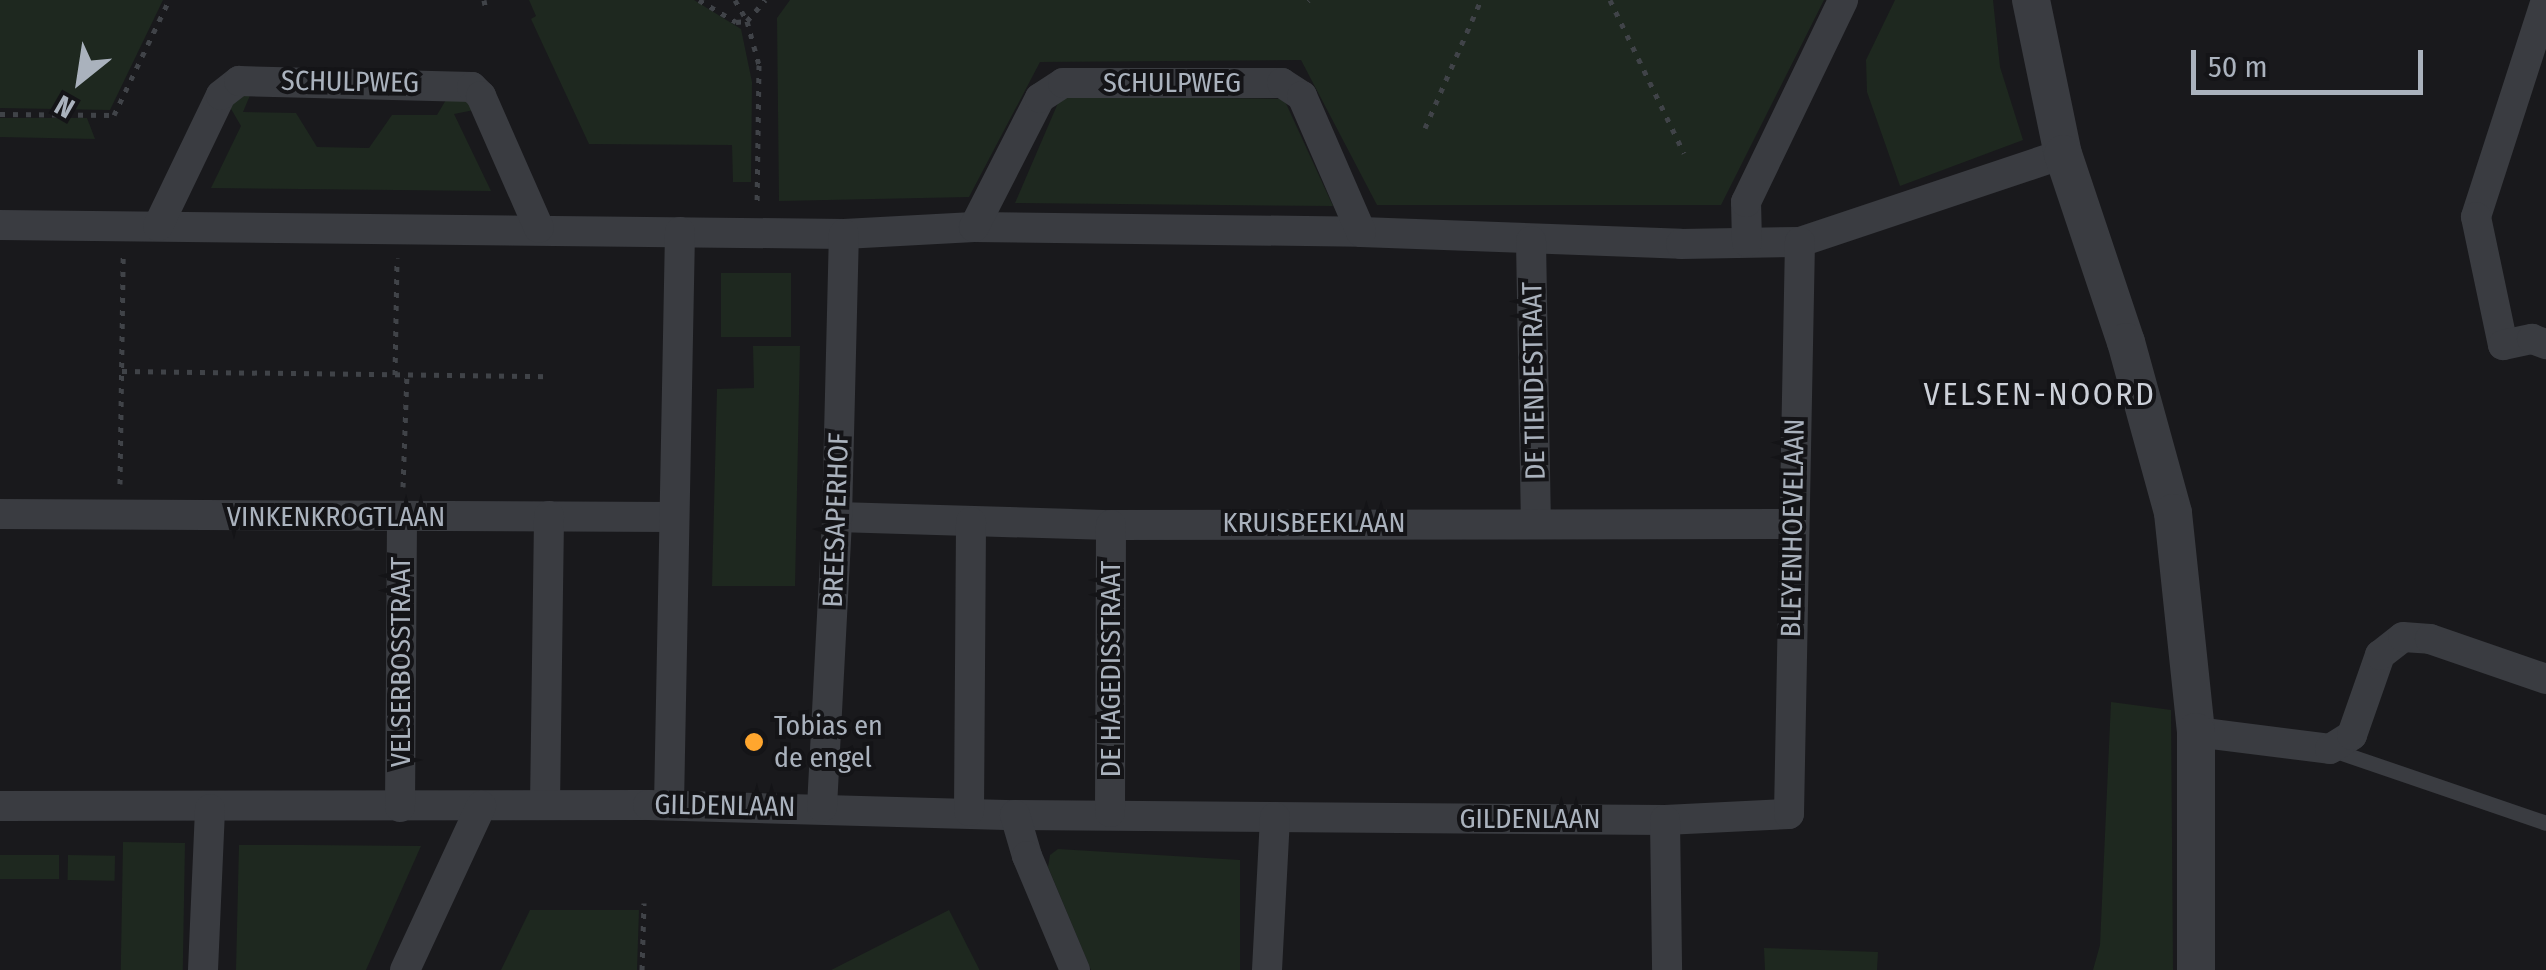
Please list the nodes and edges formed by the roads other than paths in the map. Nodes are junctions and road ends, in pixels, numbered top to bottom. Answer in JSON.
{"nodes":[{"id":1,"x":1842,"y":0,"type":"edge"},
{"id":2,"x":2031,"y":0,"type":"edge"},
{"id":3,"x":2546,"y":0,"type":"edge"},
{"id":4,"x":2063,"y":154,"type":"junction"},
{"id":5,"x":0,"y":225,"type":"edge"},
{"id":6,"x":158,"y":226,"type":"junction"},
{"id":7,"x":974,"y":227,"type":"junction"},
{"id":8,"x":539,"y":228,"type":"junction"},
{"id":9,"x":680,"y":232,"type":"junction"},
{"id":10,"x":1361,"y":232,"type":"junction"},
{"id":11,"x":844,"y":234,"type":"junction"},
{"id":12,"x":1531,"y":241,"type":"junction"},
{"id":13,"x":1747,"y":242,"type":"junction"},
{"id":14,"x":1800,"y":242,"type":"junction"},
{"id":15,"x":2539,"y":341,"type":"edge"},
{"id":16,"x":0,"y":514,"type":"edge"},
{"id":17,"x":549,"y":516,"type":"junction"},
{"id":18,"x":837,"y":516,"type":"junction"},
{"id":19,"x":672,"y":517,"type":"junction"},
{"id":20,"x":402,"y":518,"type":"junction"},
{"id":21,"x":970,"y":522,"type":"junction"},
{"id":22,"x":1536,"y":522,"type":"junction"},
{"id":23,"x":1792,"y":524,"type":"junction"},
{"id":24,"x":1112,"y":525,"type":"junction"},
{"id":25,"x":2546,"y":679,"type":"edge"},
{"id":26,"x":2196,"y":732,"type":"junction"},
{"id":27,"x":2330,"y":749,"type":"junction"},
{"id":28,"x":545,"y":805,"type":"junction"},
{"id":29,"x":669,"y":805,"type":"junction"},
{"id":30,"x":0,"y":806,"type":"edge"},
{"id":31,"x":482,"y":806,"type":"junction"},
{"id":32,"x":400,"y":807,"type":"junction"},
{"id":33,"x":822,"y":807,"type":"junction"},
{"id":34,"x":210,"y":809,"type":"junction"},
{"id":35,"x":968,"y":811,"type":"junction"},
{"id":36,"x":1110,"y":812,"type":"junction"},
{"id":37,"x":1789,"y":814,"type":"joint"},
{"id":38,"x":1015,"y":815,"type":"junction"},
{"id":39,"x":1276,"y":817,"type":"junction"},
{"id":40,"x":1665,"y":820,"type":"junction"},
{"id":41,"x":2546,"y":823,"type":"edge"},
{"id":42,"x":203,"y":970,"type":"edge"},
{"id":43,"x":405,"y":970,"type":"edge"},
{"id":44,"x":1075,"y":970,"type":"edge"},
{"id":45,"x":1267,"y":970,"type":"edge"},
{"id":46,"x":1666,"y":970,"type":"edge"},
{"id":47,"x":2196,"y":970,"type":"edge"}],
"edges":[{"from":1,"to":13,"type":"street"},
{"from":2,"to":4,"type":"street"},
{"from":3,"to":15,"type":"street"},
{"from":4,"to":14,"type":"street"},
{"from":4,"to":26,"type":"street"},
{"from":5,"to":6,"type":"street"},
{"from":6,"to":8,"type":"street"},
{"from":6,"to":8,"type":"street","name":"SCHULPWEG"},
{"from":7,"to":10,"type":"street"},
{"from":7,"to":10,"type":"street","name":"SCHULPWEG"},
{"from":7,"to":11,"type":"street"},
{"from":8,"to":9,"type":"street"},
{"from":9,"to":11,"type":"street"},
{"from":9,"to":19,"type":"street"},
{"from":10,"to":12,"type":"street"},
{"from":11,"to":18,"type":"street","name":"BREESAPERHOF"},
{"from":12,"to":13,"type":"street"},
{"from":12,"to":22,"type":"street","name":"DE TIENDESTRAAT"},
{"from":13,"to":14,"type":"street"},
{"from":14,"to":23,"type":"street","name":"BLEYENHOEVELAAN"},
{"from":16,"to":20,"type":"street","name":"VINKENKROGTLAAN"},
{"from":17,"to":19,"type":"street","name":"VINKENKROGTLAAN"},
{"from":17,"to":20,"type":"street","name":"VINKENKROGTLAAN"},
{"from":17,"to":28,"type":"street"},
{"from":18,"to":21,"type":"street","name":"KRUISBEEKLAAN"},
{"from":18,"to":33,"type":"street","name":"BREESAPERHOF"},
{"from":19,"to":29,"type":"street"},
{"from":20,"to":32,"type":"street","name":"VELSERBOSSTRAAT"},
{"from":21,"to":24,"type":"street","name":"KRUISBEEKLAAN"},
{"from":21,"to":35,"type":"street"},
{"from":22,"to":23,"type":"street","name":"KRUISBEEKLAAN"},
{"from":22,"to":24,"type":"street","name":"KRUISBEEKLAAN"},
{"from":23,"to":37,"type":"street","name":"BLEYENHOEVELAAN"},
{"from":24,"to":36,"type":"street","name":"DE HAGEDISSTRAAT"},
{"from":25,"to":27,"type":"street"},
{"from":26,"to":27,"type":"street"},
{"from":26,"to":47,"type":"street"},
{"from":27,"to":41,"type":"lane"},
{"from":28,"to":29,"type":"street","name":"GILDENLAAN"},
{"from":28,"to":31,"type":"street","name":"GILDENLAAN"},
{"from":29,"to":33,"type":"street","name":"GILDENLAAN"},
{"from":30,"to":34,"type":"street","name":"GILDENLAAN"},
{"from":31,"to":32,"type":"street","name":"GILDENLAAN"},
{"from":31,"to":43,"type":"street"},
{"from":32,"to":34,"type":"street","name":"GILDENLAAN"},
{"from":33,"to":35,"type":"street","name":"GILDENLAAN"},
{"from":34,"to":42,"type":"street"},
{"from":35,"to":38,"type":"street","name":"GILDENLAAN"},
{"from":36,"to":38,"type":"street","name":"GILDENLAAN"},
{"from":36,"to":39,"type":"street","name":"GILDENLAAN"},
{"from":37,"to":40,"type":"street","name":"GILDENLAAN"},
{"from":38,"to":44,"type":"street"},
{"from":39,"to":40,"type":"street","name":"GILDENLAAN"},
{"from":39,"to":45,"type":"street"},
{"from":40,"to":46,"type":"street"}]}
